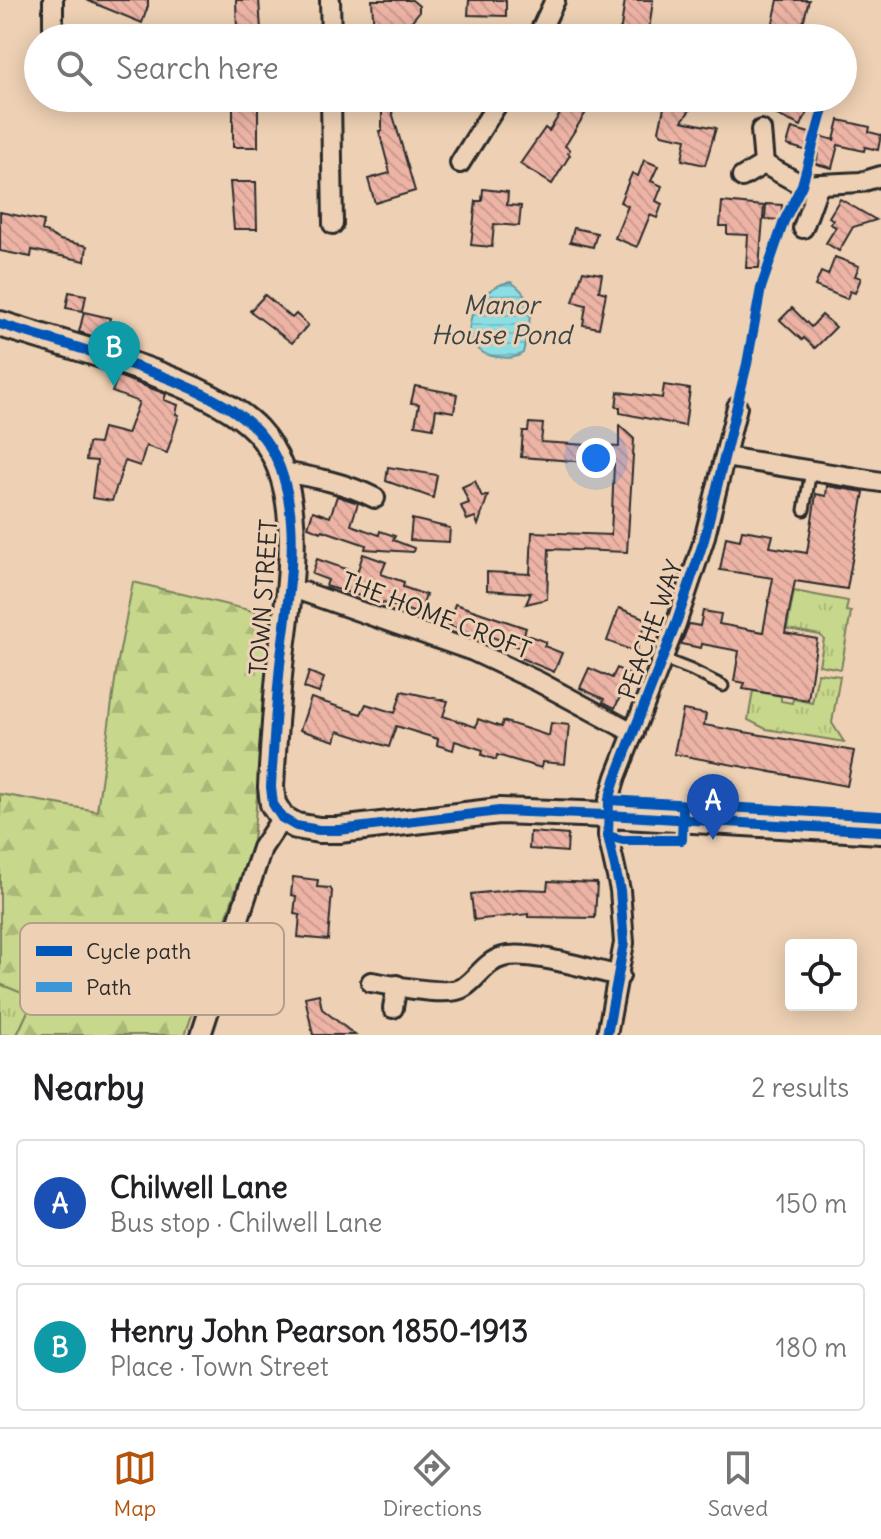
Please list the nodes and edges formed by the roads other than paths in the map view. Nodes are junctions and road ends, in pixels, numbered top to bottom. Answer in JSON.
{"nodes":[{"id":1,"x":53,"y":0,"type":"edge"},
{"id":2,"x":330,"y":0,"type":"edge"},
{"id":3,"x":555,"y":0,"type":"edge"},
{"id":4,"x":53,"y":24,"type":"edge"},
{"id":5,"x":331,"y":24,"type":"edge"},
{"id":6,"x":544,"y":24,"type":"edge"},
{"id":7,"x":331,"y":112,"type":"edge"},
{"id":8,"x":492,"y":112,"type":"edge"},
{"id":9,"x":761,"y":130,"type":"dead end"},
{"id":10,"x":460,"y":163,"type":"dead end"},
{"id":11,"x":764,"y":164,"type":"junction"},
{"id":12,"x":881,"y":176,"type":"edge"},
{"id":13,"x":742,"y":177,"type":"dead end"},
{"id":14,"x":819,"y":184,"type":"junction"},
{"id":15,"x":333,"y":224,"type":"dead end"},
{"id":16,"x":803,"y":228,"type":"dead end"},
{"id":17,"x":0,"y":324,"type":"edge"},
{"id":18,"x":737,"y":407,"type":"dead end"},
{"id":19,"x":725,"y":457,"type":"junction"},
{"id":20,"x":811,"y":471,"type":"junction"},
{"id":21,"x":282,"y":472,"type":"junction"},
{"id":22,"x":881,"y":482,"type":"edge"},
{"id":23,"x":375,"y":498,"type":"dead end"},
{"id":24,"x":804,"y":510,"type":"dead end"},
{"id":25,"x":304,"y":592,"type":"dead end"},
{"id":26,"x":663,"y":659,"type":"junction"},
{"id":27,"x":723,"y":686,"type":"dead end"},
{"id":28,"x":634,"y":733,"type":"junction"},
{"id":29,"x":280,"y":815,"type":"junction"},
{"id":30,"x":608,"y":815,"type":"junction"},
{"id":31,"x":881,"y":831,"type":"edge"},
{"id":32,"x":238,"y":923,"type":"edge"},
{"id":33,"x":620,"y":976,"type":"junction"},
{"id":34,"x":371,"y":982,"type":"dead end"},
{"id":35,"x":397,"y":985,"type":"junction"},
{"id":36,"x":393,"y":1008,"type":"dead end"},
{"id":37,"x":208,"y":1015,"type":"edge"},
{"id":38,"x":201,"y":1035,"type":"edge"},
{"id":39,"x":607,"y":1035,"type":"edge"}],
"edges":[{"from":1,"to":4,"type":"street"},
{"from":2,"to":5,"type":"street"},
{"from":3,"to":6,"type":"street"},
{"from":7,"to":15,"type":"street"},
{"from":8,"to":10,"type":"street"},
{"from":9,"to":11,"type":"street"},
{"from":11,"to":13,"type":"street"},
{"from":11,"to":14,"type":"street"},
{"from":12,"to":14,"type":"street"},
{"from":14,"to":16,"type":"street"},
{"from":17,"to":21,"type":"street","name":"TOWN STREET"},
{"from":18,"to":19,"type":"street","name":"PEACHE WAY"},
{"from":19,"to":20,"type":"street"},
{"from":19,"to":26,"type":"street","name":"PEACHE WAY"},
{"from":20,"to":22,"type":"street"},
{"from":20,"to":24,"type":"lane"},
{"from":21,"to":23,"type":"street"},
{"from":21,"to":29,"type":"street","name":"TOWN STREET"},
{"from":25,"to":28,"type":"street","name":"THE HOME CROFT"},
{"from":26,"to":27,"type":"lane"},
{"from":26,"to":28,"type":"street","name":"PEACHE WAY"},
{"from":28,"to":30,"type":"street","name":"PEACHE WAY"},
{"from":29,"to":30,"type":"street"},
{"from":29,"to":32,"type":"street"},
{"from":30,"to":31,"type":"street"},
{"from":30,"to":33,"type":"street","name":"PEACHE WAY"},
{"from":33,"to":35,"type":"street"},
{"from":33,"to":39,"type":"street","name":"PEACHE WAY"},
{"from":34,"to":35,"type":"street"},
{"from":35,"to":36,"type":"street"},
{"from":37,"to":38,"type":"street"}]}
